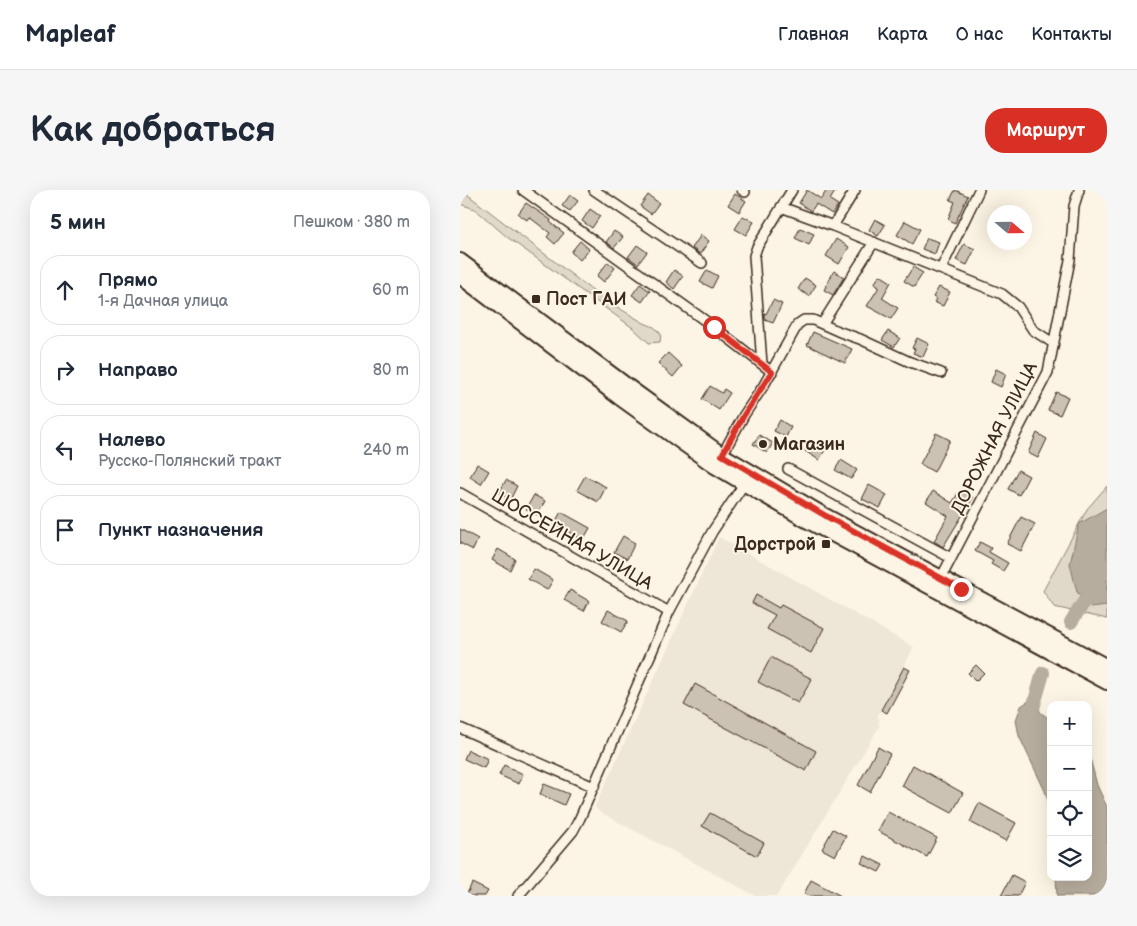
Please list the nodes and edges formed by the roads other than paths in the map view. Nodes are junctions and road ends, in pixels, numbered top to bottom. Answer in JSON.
{"nodes":[{"id":1,"x":523,"y":190,"type":"edge"},
{"id":2,"x":594,"y":190,"type":"edge"},
{"id":3,"x":792,"y":190,"type":"edge"},
{"id":4,"x":855,"y":190,"type":"edge"},
{"id":5,"x":979,"y":190,"type":"edge"},
{"id":6,"x":1079,"y":190,"type":"edge"},
{"id":7,"x":782,"y":207,"type":"junction"},
{"id":8,"x":833,"y":226,"type":"junction"},
{"id":9,"x":874,"y":242,"type":"junction"},
{"id":10,"x":460,"y":261,"type":"edge"},
{"id":11,"x":702,"y":263,"type":"dead end"},
{"id":12,"x":941,"y":269,"type":"junction"},
{"id":13,"x":460,"y":276,"type":"edge"},
{"id":14,"x":822,"y":324,"type":"junction"},
{"id":15,"x":1053,"y":343,"type":"junction"},
{"id":16,"x":762,"y":364,"type":"junction"},
{"id":17,"x":772,"y":372,"type":"junction"},
{"id":18,"x":941,"y":373,"type":"dead end"},
{"id":19,"x":722,"y":455,"type":"junction"},
{"id":20,"x":788,"y":469,"type":"dead end"},
{"id":21,"x":744,"y":484,"type":"junction"},
{"id":22,"x":460,"y":493,"type":"edge"},
{"id":23,"x":951,"y":558,"type":"junction"},
{"id":24,"x":941,"y":578,"type":"junction"},
{"id":25,"x":669,"y":612,"type":"junction"},
{"id":26,"x":1107,"y":667,"type":"edge"},
{"id":27,"x":1107,"y":682,"type":"edge"},
{"id":28,"x":460,"y":728,"type":"edge"},
{"id":29,"x":594,"y":787,"type":"junction"},
{"id":30,"x":518,"y":896,"type":"edge"}],
"edges":[{"from":1,"to":16,"type":"street"},
{"from":2,"to":11,"type":"street"},
{"from":3,"to":7,"type":"street"},
{"from":4,"to":8,"type":"street"},
{"from":5,"to":12,"type":"street"},
{"from":6,"to":15,"type":"street","name":"ДОРОЖНАЯ УЛИЦА"},
{"from":7,"to":8,"type":"street"},
{"from":7,"to":16,"type":"street"},
{"from":8,"to":9,"type":"street"},
{"from":9,"to":12,"type":"street"},
{"from":9,"to":14,"type":"street"},
{"from":10,"to":19,"type":"main road"},
{"from":12,"to":15,"type":"street"},
{"from":13,"to":21,"type":"main road"},
{"from":14,"to":17,"type":"street"},
{"from":14,"to":18,"type":"street"},
{"from":15,"to":23,"type":"street","name":"ДОРОЖНАЯ УЛИЦА"},
{"from":16,"to":17,"type":"street"},
{"from":17,"to":19,"type":"street"},
{"from":19,"to":24,"type":"main road"},
{"from":20,"to":23,"type":"street"},
{"from":21,"to":25,"type":"street"},
{"from":21,"to":27,"type":"main road"},
{"from":22,"to":25,"type":"street","name":"ШОССЕЙНАЯ УЛИЦА"},
{"from":23,"to":24,"type":"street","name":"ДОРОЖНАЯ УЛИЦА"},
{"from":24,"to":26,"type":"main road"},
{"from":25,"to":29,"type":"street"},
{"from":28,"to":29,"type":"street"},
{"from":29,"to":30,"type":"street"}]}
